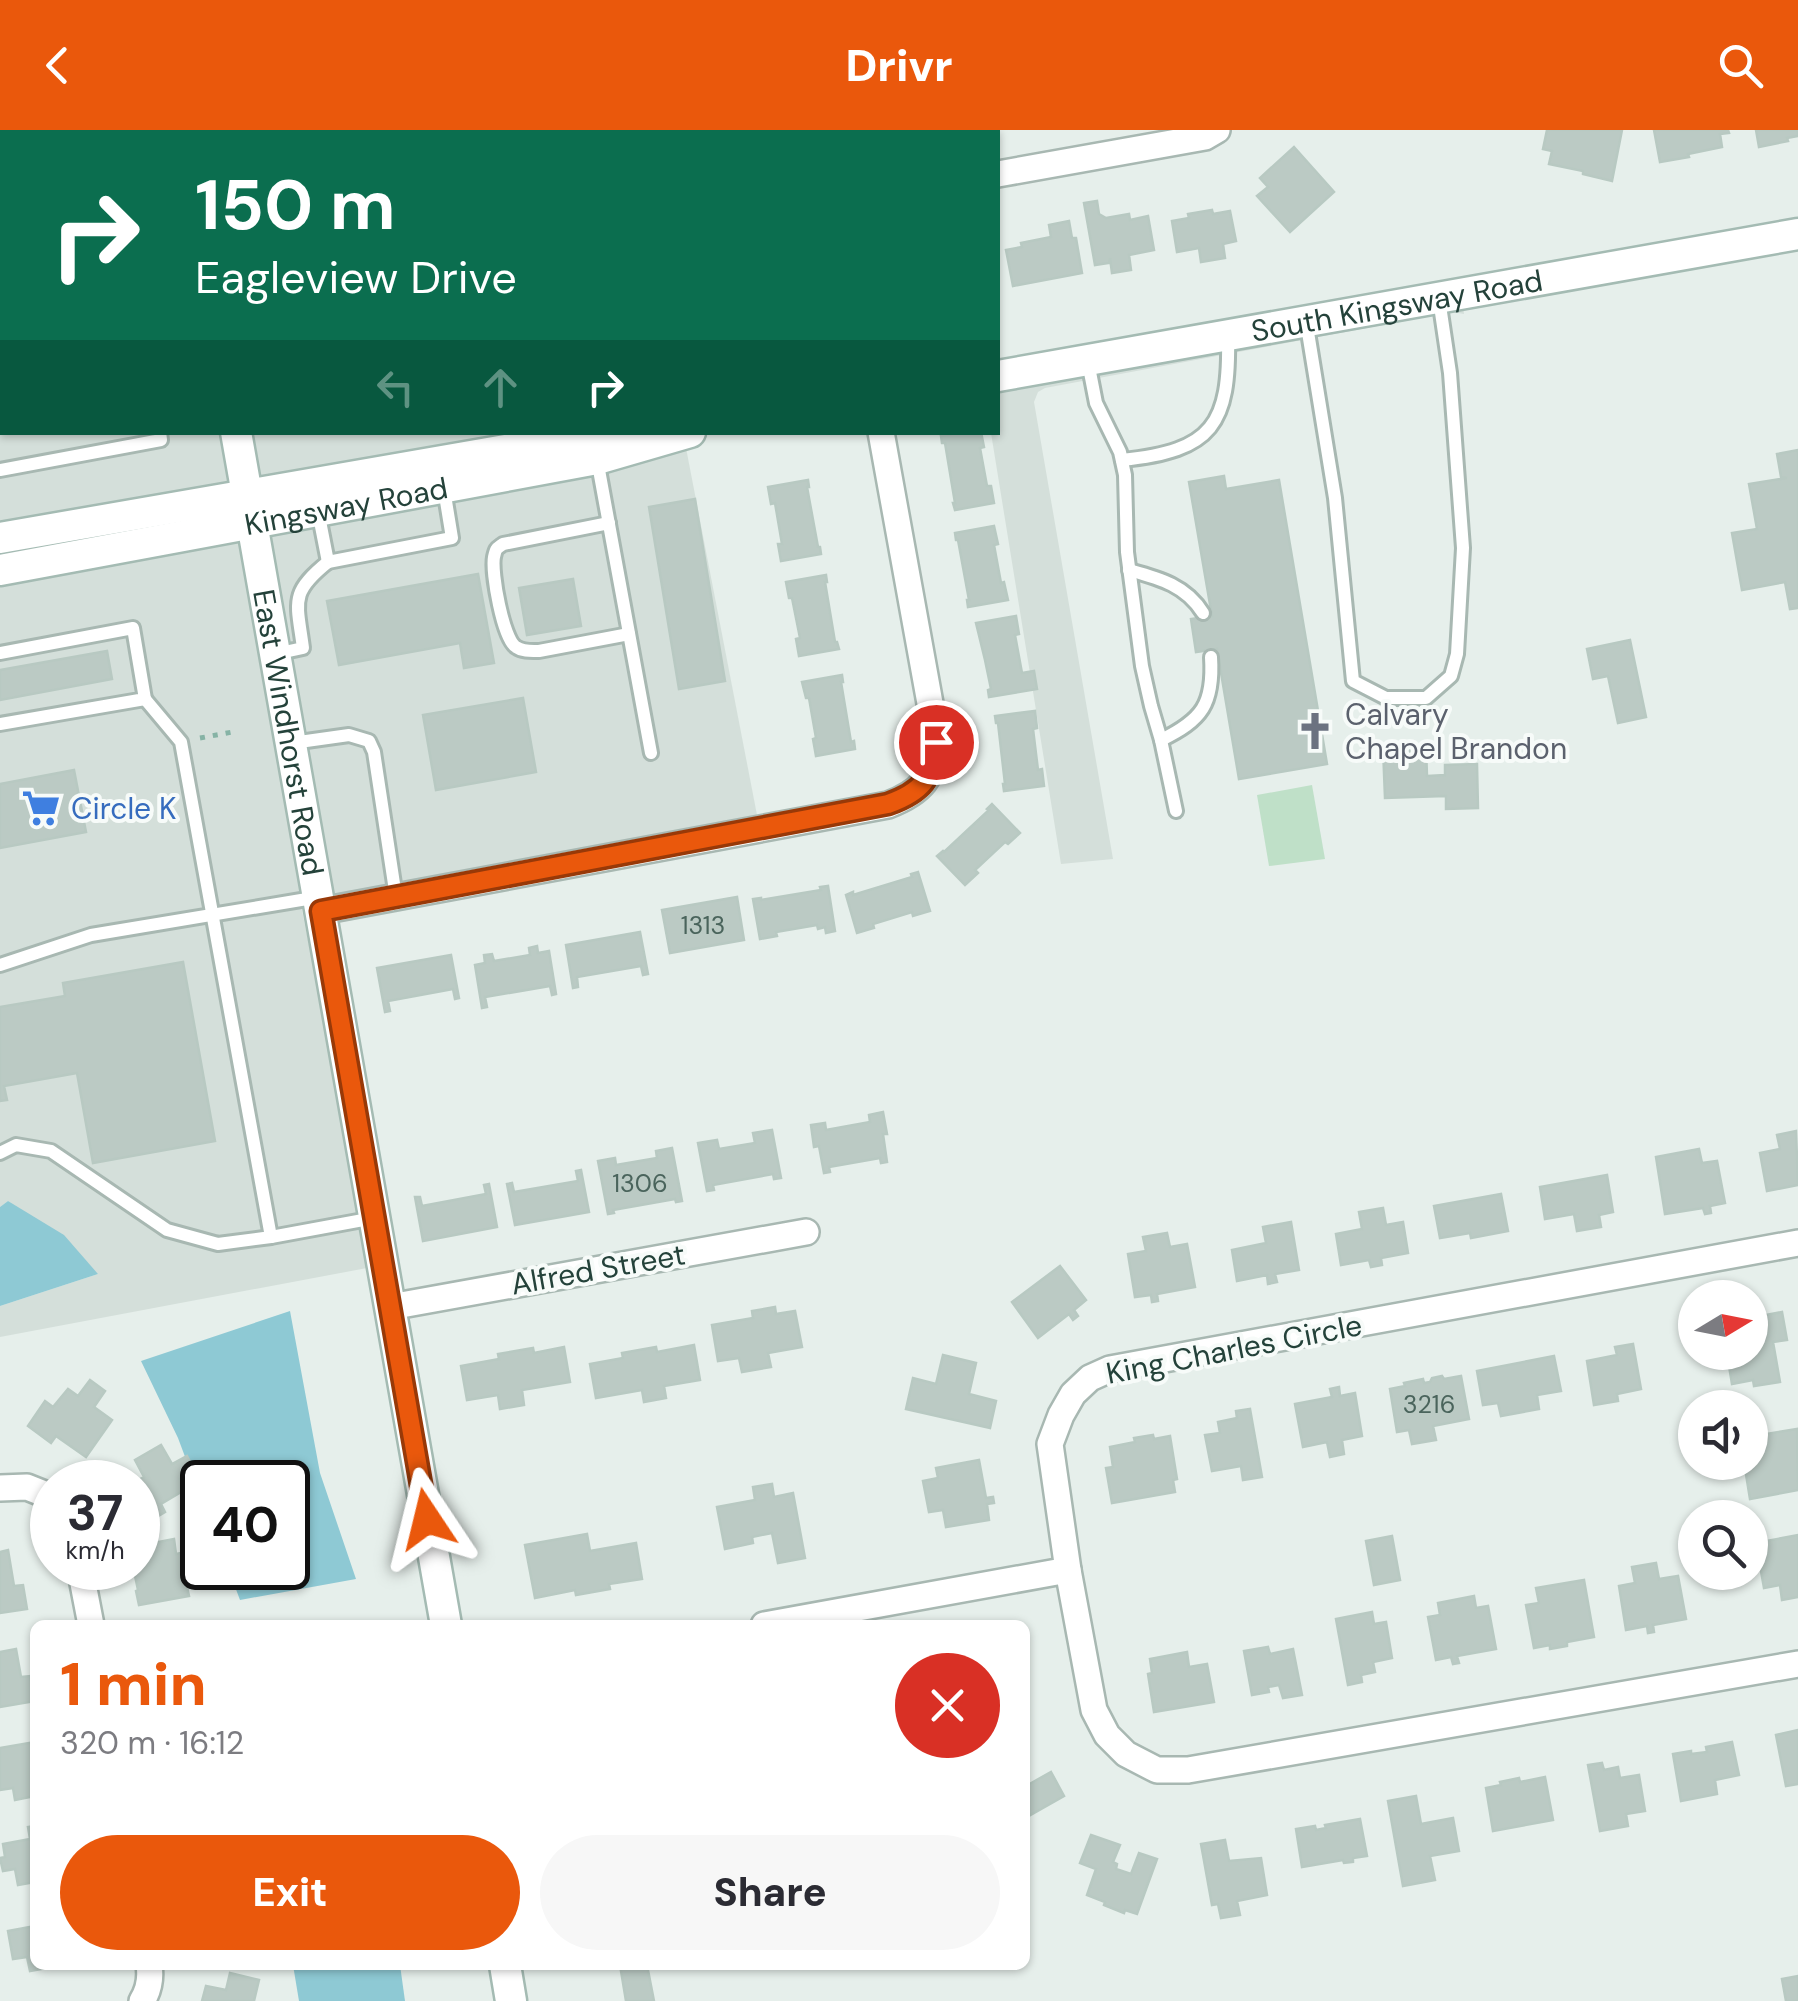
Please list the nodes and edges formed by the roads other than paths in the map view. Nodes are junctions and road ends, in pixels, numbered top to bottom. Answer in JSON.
{"nodes":[{"id":1,"x":1217,"y":130,"type":"edge"},
{"id":2,"x":1000,"y":174,"type":"edge"},
{"id":3,"x":1798,"y":234,"type":"edge"},
{"id":4,"x":1439,"y":296,"type":"junction"},
{"id":5,"x":1306,"y":320,"type":"junction"},
{"id":6,"x":1228,"y":334,"type":"junction"},
{"id":7,"x":1088,"y":359,"type":"junction"},
{"id":8,"x":1000,"y":376,"type":"edge"},
{"id":9,"x":160,"y":435,"type":"edge"},
{"id":10,"x":236,"y":435,"type":"edge"},
{"id":11,"x":610,"y":435,"type":"edge"},
{"id":12,"x":680,"y":435,"type":"edge"},
{"id":13,"x":882,"y":435,"type":"edge"},
{"id":14,"x":562,"y":436,"type":"edge"},
{"id":15,"x":597,"y":459,"type":"junction"},
{"id":16,"x":1122,"y":460,"type":"junction"},
{"id":17,"x":0,"y":470,"type":"edge"},
{"id":18,"x":443,"y":486,"type":"junction"},
{"id":19,"x":249,"y":510,"type":"junction"},
{"id":20,"x":318,"y":512,"type":"junction"},
{"id":21,"x":609,"y":523,"type":"junction"},
{"id":22,"x":0,"y":538,"type":"edge"},
{"id":23,"x":328,"y":562,"type":"junction"},
{"id":24,"x":0,"y":570,"type":"edge"},
{"id":25,"x":1129,"y":570,"type":"junction"},
{"id":26,"x":1203,"y":613,"type":"dead end"},
{"id":27,"x":629,"y":634,"type":"junction"},
{"id":28,"x":0,"y":653,"type":"edge"},
{"id":29,"x":275,"y":654,"type":"junction"},
{"id":30,"x":1210,"y":658,"type":"dead end"},
{"id":31,"x":145,"y":699,"type":"junction"},
{"id":32,"x":0,"y":724,"type":"edge"},
{"id":33,"x":1161,"y":740,"type":"junction"},
{"id":34,"x":291,"y":743,"type":"junction"},
{"id":35,"x":651,"y":753,"type":"dead end"},
{"id":36,"x":1176,"y":811,"type":"dead end"},
{"id":37,"x":396,"y":897,"type":"junction"},
{"id":38,"x":320,"y":904,"type":"junction"},
{"id":39,"x":214,"y":915,"type":"junction"},
{"id":40,"x":0,"y":965,"type":"edge"},
{"id":41,"x":0,"y":1153,"type":"edge"},
{"id":42,"x":374,"y":1218,"type":"junction"},
{"id":43,"x":806,"y":1232,"type":"dead end"},
{"id":44,"x":271,"y":1237,"type":"junction"},
{"id":45,"x":1798,"y":1243,"type":"edge"},
{"id":46,"x":390,"y":1306,"type":"junction"},
{"id":47,"x":0,"y":1488,"type":"edge"},
{"id":48,"x":30,"y":1488,"type":"edge"},
{"id":49,"x":1068,"y":1570,"type":"junction"},
{"id":50,"x":84,"y":1590,"type":"edge"},
{"id":51,"x":90,"y":1620,"type":"edge"},
{"id":52,"x":445,"y":1620,"type":"edge"},
{"id":53,"x":792,"y":1620,"type":"edge"},
{"id":54,"x":1798,"y":1664,"type":"edge"},
{"id":55,"x":150,"y":1970,"type":"edge"},
{"id":56,"x":506,"y":1970,"type":"edge"},
{"id":57,"x":142,"y":2001,"type":"edge"},
{"id":58,"x":511,"y":2001,"type":"edge"}],
"edges":[{"from":1,"to":2,"type":"street"},
{"from":3,"to":4,"type":"street","name":"South Kingsway Road"},
{"from":4,"to":5,"type":"street","name":"South Kingsway Road"},
{"from":4,"to":5,"type":"lane"},
{"from":5,"to":6,"type":"street","name":"South Kingsway Road"},
{"from":6,"to":7,"type":"street","name":"South Kingsway Road"},
{"from":6,"to":16,"type":"lane"},
{"from":7,"to":8,"type":"street","name":"South Kingsway Road"},
{"from":7,"to":16,"type":"lane"},
{"from":9,"to":17,"type":"lane"},
{"from":10,"to":19,"type":"street","name":"East Windhorst Road"},
{"from":11,"to":14,"type":"street","name":"Kingsway Road"},
{"from":12,"to":15,"type":"street","name":"Kingsway Road"},
{"from":13,"to":37,"type":"street"},
{"from":14,"to":19,"type":"street","name":"Kingsway Road"},
{"from":15,"to":18,"type":"street","name":"Kingsway Road"},
{"from":15,"to":21,"type":"lane"},
{"from":16,"to":25,"type":"lane"},
{"from":18,"to":20,"type":"street","name":"Kingsway Road"},
{"from":18,"to":23,"type":"lane"},
{"from":19,"to":20,"type":"street","name":"Kingsway Road"},
{"from":19,"to":22,"type":"street","name":"Kingsway Road"},
{"from":19,"to":24,"type":"street","name":"Kingsway Road"},
{"from":19,"to":29,"type":"street","name":"East Windhorst Road"},
{"from":20,"to":23,"type":"lane"},
{"from":21,"to":27,"type":"lane"},
{"from":21,"to":27,"type":"lane"},
{"from":23,"to":29,"type":"lane"},
{"from":25,"to":26,"type":"lane"},
{"from":25,"to":33,"type":"lane"},
{"from":27,"to":35,"type":"lane"},
{"from":28,"to":31,"type":"lane"},
{"from":29,"to":34,"type":"street","name":"East Windhorst Road"},
{"from":30,"to":33,"type":"lane"},
{"from":31,"to":32,"type":"lane"},
{"from":31,"to":39,"type":"lane"},
{"from":33,"to":36,"type":"lane"},
{"from":34,"to":37,"type":"lane"},
{"from":34,"to":38,"type":"street","name":"East Windhorst Road"},
{"from":37,"to":38,"type":"street"},
{"from":38,"to":39,"type":"lane"},
{"from":38,"to":42,"type":"street","name":"East Windhorst Road"},
{"from":39,"to":40,"type":"lane"},
{"from":39,"to":44,"type":"lane"},
{"from":41,"to":44,"type":"lane"},
{"from":42,"to":44,"type":"lane"},
{"from":42,"to":46,"type":"street","name":"East Windhorst Road"},
{"from":43,"to":46,"type":"street","name":"Alfred Street"},
{"from":45,"to":49,"type":"street","name":"King Charles Circle"},
{"from":46,"to":52,"type":"street","name":"East Windhorst Road"},
{"from":47,"to":48,"type":"street"},
{"from":49,"to":53,"type":"street"},
{"from":49,"to":54,"type":"street","name":"King Charles Circle"},
{"from":50,"to":51,"type":"street"},
{"from":55,"to":57,"type":"street"},
{"from":56,"to":58,"type":"street"}]}
